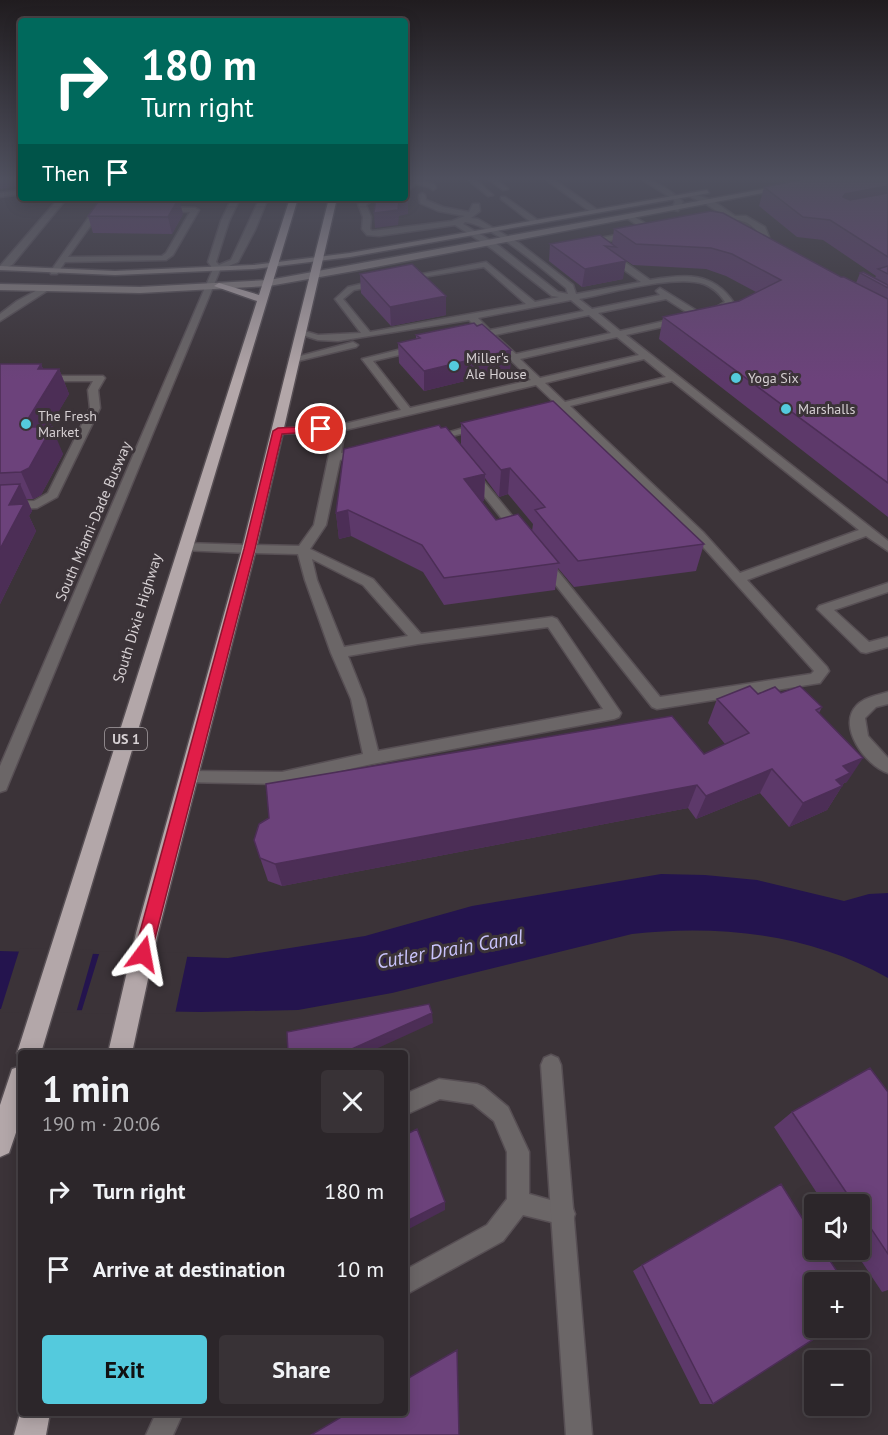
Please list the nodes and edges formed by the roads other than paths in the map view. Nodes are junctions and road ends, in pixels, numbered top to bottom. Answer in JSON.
{"nodes":[{"id":1,"x":23,"y":246,"type":"edge"},
{"id":2,"x":72,"y":246,"type":"edge"},
{"id":3,"x":174,"y":246,"type":"edge"},
{"id":4,"x":217,"y":246,"type":"edge"},
{"id":5,"x":243,"y":246,"type":"edge"},
{"id":6,"x":279,"y":246,"type":"edge"},
{"id":7,"x":322,"y":246,"type":"edge"},
{"id":8,"x":395,"y":246,"type":"edge"},
{"id":9,"x":478,"y":246,"type":"edge"},
{"id":10,"x":492,"y":246,"type":"edge"},
{"id":11,"x":515,"y":246,"type":"edge"},
{"id":12,"x":597,"y":246,"type":"edge"},
{"id":13,"x":319,"y":259,"type":"junction"},
{"id":14,"x":62,"y":260,"type":"junction"},
{"id":15,"x":273,"y":265,"type":"junction"},
{"id":16,"x":1,"y":268,"type":"edge"},
{"id":17,"x":217,"y":269,"type":"junction"},
{"id":18,"x":54,"y":272,"type":"junction"},
{"id":19,"x":314,"y":276,"type":"junction"},
{"id":20,"x":417,"y":276,"type":"junction"},
{"id":21,"x":397,"y":280,"type":"edge"},
{"id":22,"x":387,"y":282,"type":"edge"},
{"id":23,"x":269,"y":283,"type":"junction"},
{"id":24,"x":648,"y":283,"type":"junction"},
{"id":25,"x":426,"y":285,"type":"edge"},
{"id":26,"x":214,"y":286,"type":"junction"},
{"id":27,"x":0,"y":287,"type":"edge"},
{"id":28,"x":46,"y":289,"type":"junction"},
{"id":29,"x":668,"y":296,"type":"junction"},
{"id":30,"x":573,"y":298,"type":"junction"},
{"id":31,"x":263,"y":300,"type":"junction"},
{"id":32,"x":533,"y":304,"type":"junction"},
{"id":33,"x":451,"y":309,"type":"dead end"},
{"id":34,"x":592,"y":312,"type":"junction"},
{"id":35,"x":699,"y":316,"type":"junction"},
{"id":36,"x":465,"y":317,"type":"junction"},
{"id":37,"x":0,"y":318,"type":"edge"},
{"id":38,"x":301,"y":333,"type":"junction"},
{"id":39,"x":488,"y":333,"type":"junction"},
{"id":40,"x":367,"y":334,"type":"junction"},
{"id":41,"x":618,"y":334,"type":"junction"},
{"id":42,"x":466,"y":338,"type":"edge"},
{"id":43,"x":433,"y":345,"type":"edge"},
{"id":44,"x":646,"y":356,"type":"junction"},
{"id":45,"x":512,"y":358,"type":"junction"},
{"id":46,"x":294,"y":359,"type":"junction"},
{"id":47,"x":28,"y":378,"type":"edge"},
{"id":48,"x":674,"y":378,"type":"junction"},
{"id":49,"x":536,"y":382,"type":"junction"},
{"id":50,"x":561,"y":406,"type":"junction"},
{"id":51,"x":408,"y":412,"type":"junction"},
{"id":52,"x":529,"y":414,"type":"edge"},
{"id":53,"x":496,"y":422,"type":"edge"},
{"id":54,"x":340,"y":428,"type":"junction"},
{"id":55,"x":278,"y":431,"type":"junction"},
{"id":56,"x":378,"y":449,"type":"edge"},
{"id":57,"x":335,"y":458,"type":"junction"},
{"id":58,"x":0,"y":506,"type":"edge"},
{"id":59,"x":20,"y":506,"type":"junction"},
{"id":60,"x":10,"y":520,"type":"edge"},
{"id":61,"x":867,"y":531,"type":"junction"},
{"id":62,"x":888,"y":547,"type":"edge"},
{"id":63,"x":185,"y":548,"type":"junction"},
{"id":64,"x":249,"y":549,"type":"junction"},
{"id":65,"x":303,"y":550,"type":"junction"},
{"id":66,"x":738,"y":578,"type":"junction"},
{"id":67,"x":888,"y":587,"type":"edge"},
{"id":68,"x":418,"y":639,"type":"junction"},
{"id":69,"x":888,"y":642,"type":"edge"},
{"id":70,"x":338,"y":652,"type":"junction"},
{"id":71,"x":888,"y":698,"type":"edge"},
{"id":72,"x":372,"y":758,"type":"junction"},
{"id":73,"x":888,"y":767,"type":"edge"},
{"id":74,"x":189,"y":777,"type":"junction"},
{"id":75,"x":0,"y":785,"type":"edge"},
{"id":76,"x":31,"y":1046,"type":"edge"},
{"id":77,"x":122,"y":1046,"type":"edge"},
{"id":78,"x":551,"y":1065,"type":"dead end"},
{"id":79,"x":18,"y":1087,"type":"edge"},
{"id":80,"x":408,"y":1104,"type":"edge"},
{"id":81,"x":0,"y":1143,"type":"edge"},
{"id":82,"x":518,"y":1203,"type":"junction"},
{"id":83,"x":564,"y":1214,"type":"junction"},
{"id":84,"x":408,"y":1281,"type":"edge"},
{"id":85,"x":34,"y":1416,"type":"edge"},
{"id":86,"x":168,"y":1416,"type":"edge"},
{"id":87,"x":30,"y":1435,"type":"edge"},
{"id":88,"x":159,"y":1435,"type":"edge"},
{"id":89,"x":579,"y":1435,"type":"edge"}],
"edges":[{"from":1,"to":16,"type":"street"},
{"from":2,"to":14,"type":"street"},
{"from":3,"to":14,"type":"street"},
{"from":4,"to":17,"type":"street","name":"South Miami-Dade Busway"},
{"from":5,"to":17,"type":"street"},
{"from":6,"to":15,"type":"highway","name":"South Dixie Highway","number":"US 1"},
{"from":7,"to":13,"type":"highway"},
{"from":8,"to":13,"type":"street"},
{"from":9,"to":19,"type":"street"},
{"from":10,"to":30,"type":"street"},
{"from":11,"to":30,"type":"street"},
{"from":12,"to":24,"type":"street"},
{"from":13,"to":15,"type":"street"},
{"from":13,"to":19,"type":"highway"},
{"from":14,"to":18,"type":"street"},
{"from":15,"to":17,"type":"street"},
{"from":15,"to":23,"type":"highway","name":"South Dixie Highway","number":"US 1"},
{"from":16,"to":18,"type":"street"},
{"from":17,"to":18,"type":"street"},
{"from":17,"to":26,"type":"street","name":"South Miami-Dade Busway"},
{"from":19,"to":23,"type":"street"},
{"from":19,"to":38,"type":"highway"},
{"from":20,"to":21,"type":"street"},
{"from":20,"to":25,"type":"street"},
{"from":20,"to":32,"type":"street"},
{"from":22,"to":40,"type":"street"},
{"from":23,"to":26,"type":"street"},
{"from":23,"to":31,"type":"highway","name":"South Dixie Highway","number":"US 1"},
{"from":24,"to":29,"type":"street"},
{"from":24,"to":30,"type":"street"},
{"from":24,"to":35,"type":"street"},
{"from":26,"to":28,"type":"street"},
{"from":26,"to":31,"type":"highway"},
{"from":26,"to":75,"type":"street","name":"South Miami-Dade Busway"},
{"from":27,"to":28,"type":"street"},
{"from":28,"to":37,"type":"street"},
{"from":29,"to":34,"type":"street"},
{"from":29,"to":35,"type":"street"},
{"from":30,"to":32,"type":"street"},
{"from":30,"to":34,"type":"street"},
{"from":31,"to":63,"type":"highway","name":"South Dixie Highway","number":"US 1"},
{"from":32,"to":36,"type":"street"},
{"from":33,"to":36,"type":"street"},
{"from":34,"to":39,"type":"street"},
{"from":34,"to":41,"type":"street"},
{"from":35,"to":41,"type":"street"},
{"from":36,"to":39,"type":"street"},
{"from":36,"to":40,"type":"street"},
{"from":36,"to":46,"type":"street"},
{"from":38,"to":40,"type":"street"},
{"from":38,"to":46,"type":"highway"},
{"from":39,"to":42,"type":"street"},
{"from":39,"to":45,"type":"street"},
{"from":41,"to":44,"type":"street"},
{"from":41,"to":45,"type":"street"},
{"from":43,"to":51,"type":"street"},
{"from":44,"to":48,"type":"street"},
{"from":44,"to":49,"type":"street"},
{"from":45,"to":49,"type":"street"},
{"from":46,"to":55,"type":"highway"},
{"from":47,"to":59,"type":"street"},
{"from":48,"to":50,"type":"street"},
{"from":48,"to":61,"type":"street"},
{"from":49,"to":50,"type":"street"},
{"from":49,"to":51,"type":"street"},
{"from":50,"to":52,"type":"street"},
{"from":50,"to":66,"type":"street"},
{"from":51,"to":54,"type":"street"},
{"from":53,"to":66,"type":"street"},
{"from":54,"to":55,"type":"street"},
{"from":54,"to":57,"type":"street"},
{"from":55,"to":64,"type":"highway"},
{"from":56,"to":57,"type":"street"},
{"from":57,"to":65,"type":"street"},
{"from":58,"to":59,"type":"street"},
{"from":59,"to":60,"type":"street"},
{"from":61,"to":62,"type":"street"},
{"from":61,"to":66,"type":"street"},
{"from":63,"to":64,"type":"street"},
{"from":63,"to":76,"type":"highway","name":"South Dixie Highway","number":"US 1"},
{"from":64,"to":65,"type":"street"},
{"from":64,"to":74,"type":"highway"},
{"from":65,"to":68,"type":"street"},
{"from":65,"to":70,"type":"street"},
{"from":67,"to":69,"type":"street"},
{"from":68,"to":70,"type":"street"},
{"from":68,"to":72,"type":"street"},
{"from":70,"to":72,"type":"street"},
{"from":71,"to":73,"type":"street"},
{"from":72,"to":74,"type":"street"},
{"from":74,"to":77,"type":"highway"},
{"from":78,"to":83,"type":"street"},
{"from":79,"to":81,"type":"highway"},
{"from":80,"to":82,"type":"street"},
{"from":82,"to":83,"type":"street"},
{"from":82,"to":84,"type":"street"},
{"from":83,"to":89,"type":"street"},
{"from":85,"to":87,"type":"highway"},
{"from":86,"to":88,"type":"street"}]}
